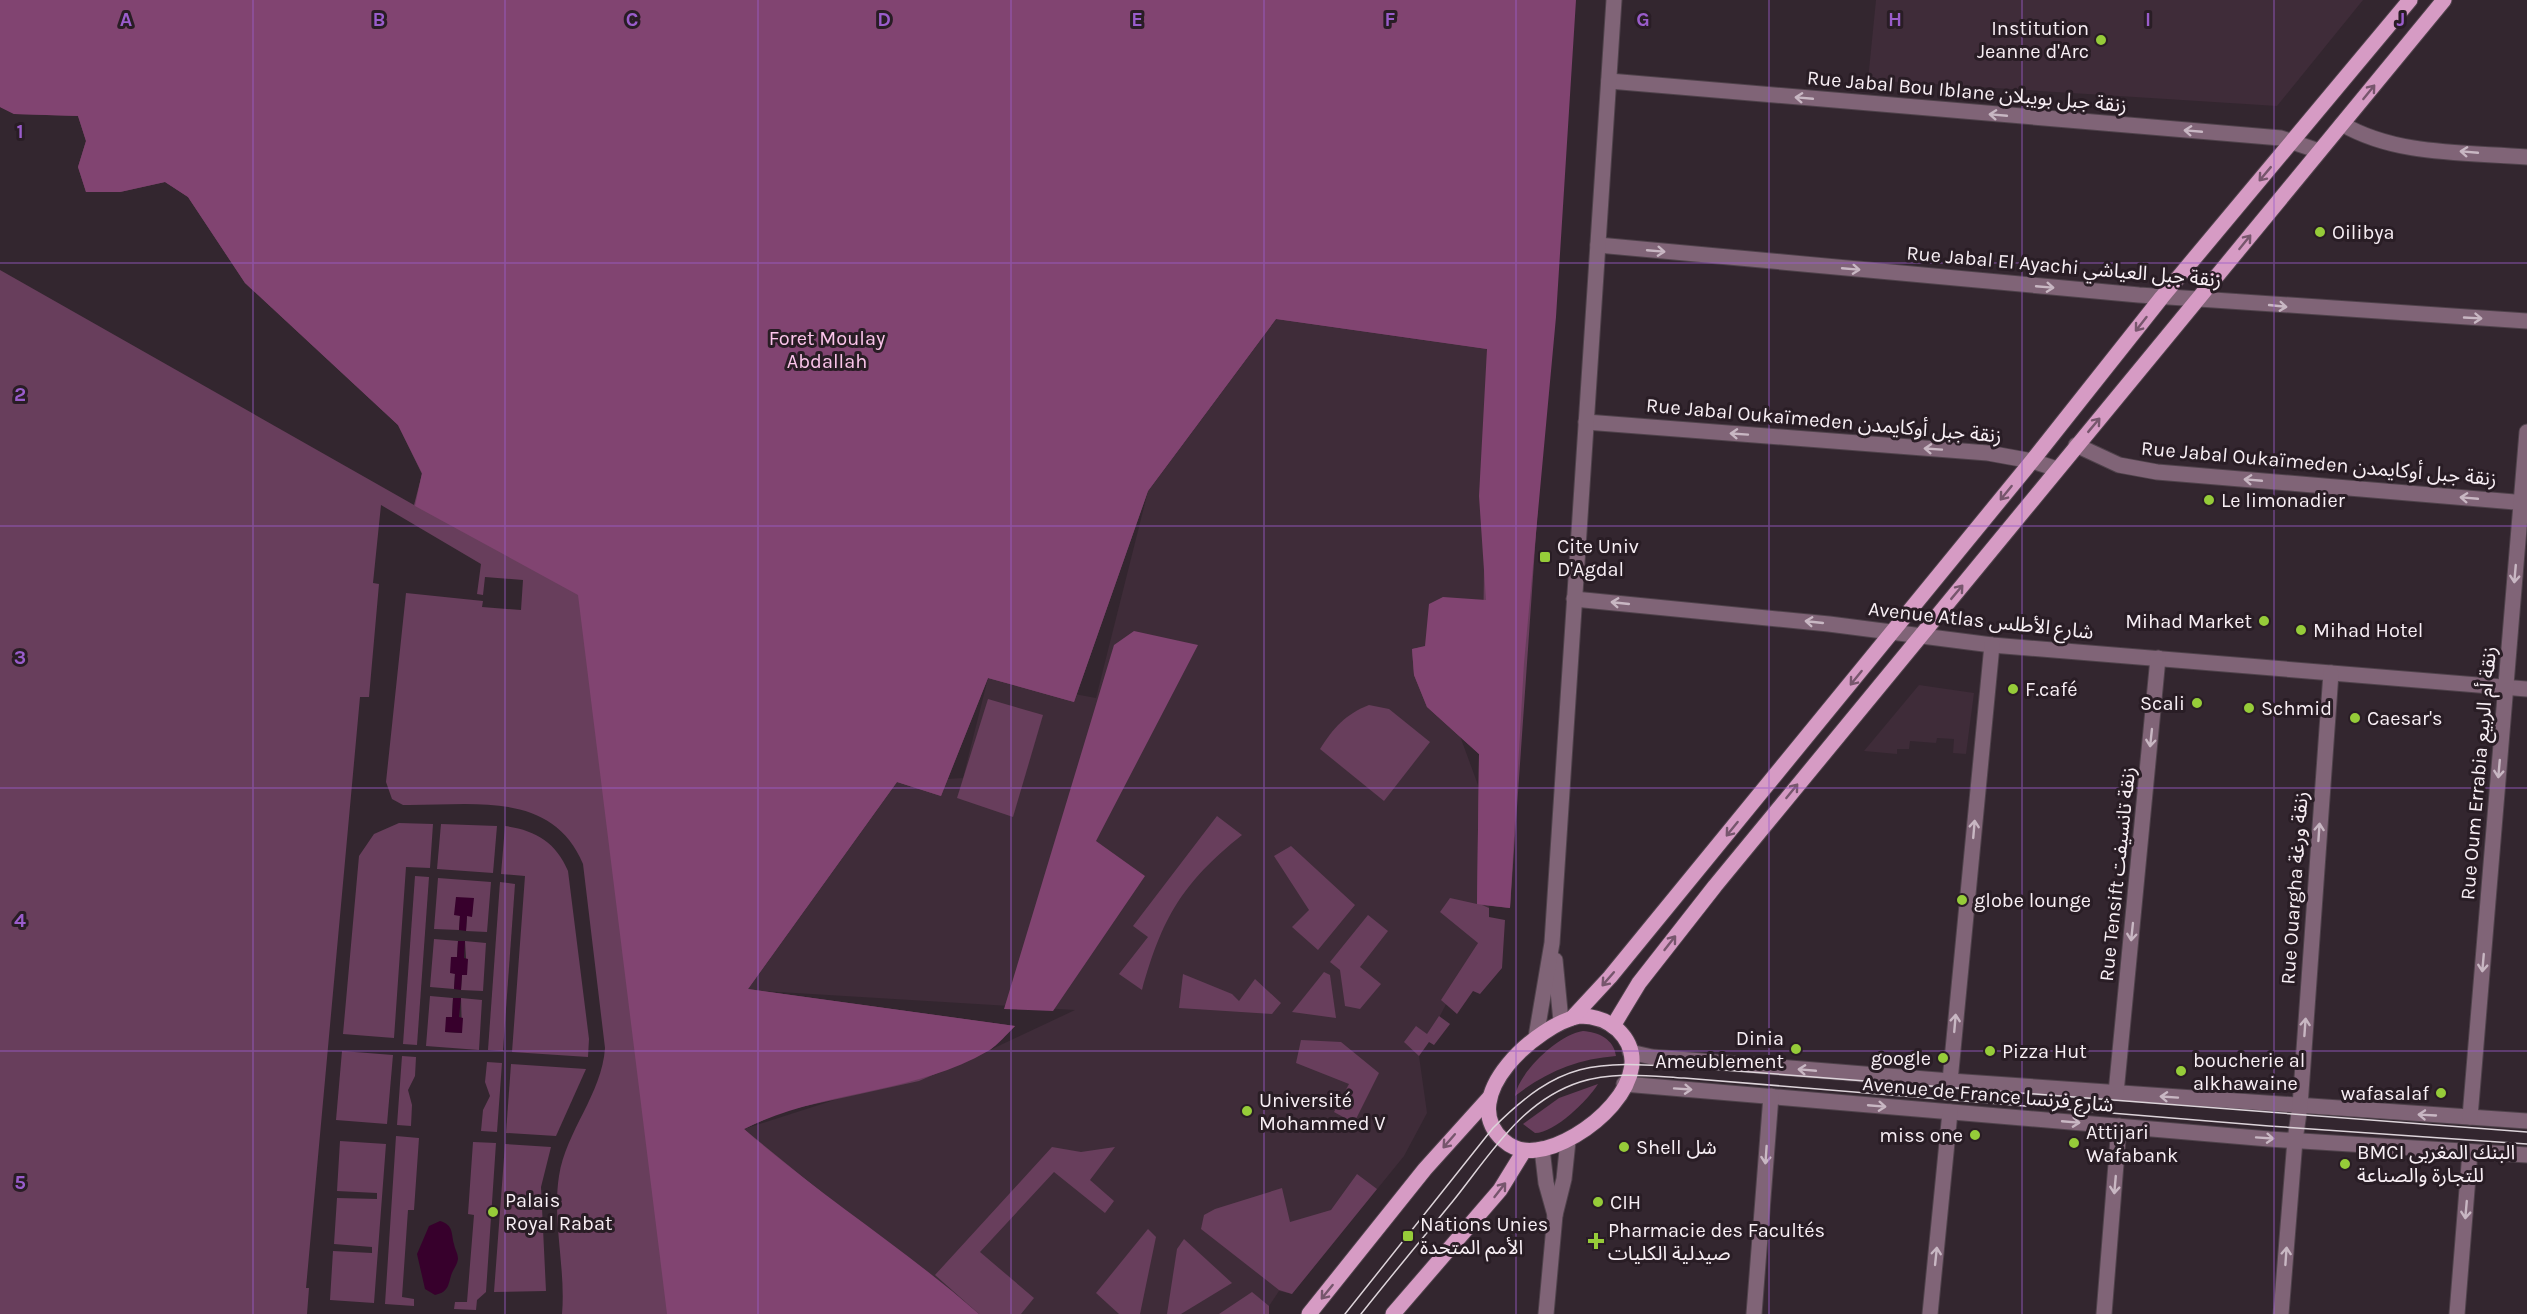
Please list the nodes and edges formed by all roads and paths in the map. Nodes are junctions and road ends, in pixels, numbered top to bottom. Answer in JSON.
{"nodes":[{"id":1,"x":1614,"y":0,"type":"edge"},
{"id":2,"x":2410,"y":0,"type":"edge"},
{"id":3,"x":2444,"y":0,"type":"edge"},
{"id":4,"x":1609,"y":81,"type":"junction"},
{"id":5,"x":2342,"y":123,"type":"junction"},
{"id":6,"x":2292,"y":141,"type":"junction"},
{"id":7,"x":2319,"y":151,"type":"junction"},
{"id":8,"x":2527,"y":157,"type":"edge"},
{"id":9,"x":1598,"y":246,"type":"junction"},
{"id":10,"x":2163,"y":297,"type":"junction"},
{"id":11,"x":2199,"y":298,"type":"junction"},
{"id":12,"x":2527,"y":321,"type":"edge"},
{"id":13,"x":1586,"y":422,"type":"junction"},
{"id":14,"x":2527,"y":432,"type":"edge"},
{"id":15,"x":2076,"y":446,"type":"junction"},
{"id":16,"x":2032,"y":461,"type":"junction"},
{"id":17,"x":2057,"y":469,"type":"junction"},
{"id":18,"x":2524,"y":503,"type":"edge"},
{"id":19,"x":1575,"y":599,"type":"junction"},
{"id":20,"x":1893,"y":633,"type":"junction"},
{"id":21,"x":1919,"y":637,"type":"junction"},
{"id":22,"x":1992,"y":645,"type":"junction"},
{"id":23,"x":2158,"y":658,"type":"junction"},
{"id":24,"x":2331,"y":673,"type":"junction"},
{"id":25,"x":2506,"y":688,"type":"junction"},
{"id":26,"x":2527,"y":690,"type":"edge"},
{"id":27,"x":1552,"y":942,"type":"junction"},
{"id":28,"x":1567,"y":1020,"type":"junction"},
{"id":29,"x":1613,"y":1026,"type":"junction"},
{"id":30,"x":1536,"y":1037,"type":"junction"},
{"id":31,"x":1630,"y":1052,"type":"junction"},
{"id":32,"x":1950,"y":1082,"type":"junction"},
{"id":33,"x":1624,"y":1084,"type":"junction"},
{"id":34,"x":2116,"y":1093,"type":"junction"},
{"id":35,"x":1771,"y":1096,"type":"junction"},
{"id":36,"x":1489,"y":1098,"type":"junction"},
{"id":37,"x":2300,"y":1106,"type":"junction"},
{"id":38,"x":1950,"y":1112,"type":"junction"},
{"id":39,"x":2470,"y":1117,"type":"junction"},
{"id":40,"x":2527,"y":1121,"type":"edge"},
{"id":41,"x":2120,"y":1126,"type":"junction"},
{"id":42,"x":2295,"y":1140,"type":"junction"},
{"id":43,"x":1568,"y":1141,"type":"junction"},
{"id":44,"x":1542,"y":1149,"type":"junction"},
{"id":45,"x":1524,"y":1151,"type":"junction"},
{"id":46,"x":2470,"y":1152,"type":"junction"},
{"id":47,"x":2527,"y":1155,"type":"edge"},
{"id":48,"x":1555,"y":1215,"type":"junction"},
{"id":49,"x":1309,"y":1314,"type":"edge"},
{"id":50,"x":1394,"y":1314,"type":"edge"},
{"id":51,"x":1546,"y":1314,"type":"edge"},
{"id":52,"x":1754,"y":1314,"type":"edge"},
{"id":53,"x":1930,"y":1314,"type":"edge"},
{"id":54,"x":2104,"y":1314,"type":"edge"},
{"id":55,"x":2281,"y":1314,"type":"edge"},
{"id":56,"x":2457,"y":1314,"type":"edge"}],
"edges":[{"from":1,"to":4,"type":"street"},
{"from":2,"to":6,"type":"main road"},
{"from":5,"to":3,"type":"main road","one_way":true},
{"from":6,"to":4,"type":"street","name":"Rue Jabal Bou Iblane زنقة جبل بويبلان","one_way":true},
{"from":4,"to":9,"type":"street"},
{"from":5,"to":7,"type":"main road"},
{"from":8,"to":5,"type":"street","one_way":true},
{"from":6,"to":7,"type":"street","name":"Rue Jabal Bou Iblane زنقة جبل بويبلان"},
{"from":6,"to":10,"type":"main road","one_way":true},
{"from":11,"to":7,"type":"main road","one_way":true},
{"from":9,"to":10,"type":"street","name":"Rue Jabal El Ayachi زنقة جبل العياشي","one_way":true},
{"from":9,"to":13,"type":"street"},
{"from":10,"to":11,"type":"street","name":"Rue Jabal El Ayachi زنقة جبل العياشي"},
{"from":10,"to":16,"type":"main road","one_way":true},
{"from":11,"to":12,"type":"street","name":"Rue Jabal El Ayachi زنقة جبل العياشي","one_way":true},
{"from":15,"to":11,"type":"main road","one_way":true},
{"from":16,"to":13,"type":"street","name":"Rue Jabal Oukaïmeden زنقة جبل أوكايمدن","one_way":true},
{"from":13,"to":19,"type":"street"},
{"from":14,"to":18,"type":"street","name":"Rue Oum Errabia زنقة أم الربيع"},
{"from":15,"to":17,"type":"main road"},
{"from":18,"to":15,"type":"street","name":"Rue Jabal Oukaïmeden زنقة جبل أوكايمدن","one_way":true},
{"from":16,"to":17,"type":"street","name":"Rue Jabal Oukaïmeden زنقة جبل أوكايمدن"},
{"from":16,"to":20,"type":"main road","one_way":true},
{"from":21,"to":17,"type":"main road","one_way":true},
{"from":18,"to":25,"type":"street","name":"Rue Oum Errabia زنقة أم الربيع","one_way":true},
{"from":20,"to":19,"type":"street","name":"Avenue Atlas شارع الأطلس","one_way":true},
{"from":19,"to":27,"type":"street"},
{"from":20,"to":21,"type":"street","name":"Avenue Atlas شارع الأطلس"},
{"from":20,"to":28,"type":"main road","one_way":true},
{"from":21,"to":22,"type":"street","name":"Avenue Atlas شارع الأطلس"},
{"from":29,"to":21,"type":"main road","one_way":true},
{"from":22,"to":23,"type":"street","name":"Avenue Atlas شارع الأطلس"},
{"from":32,"to":22,"type":"street","one_way":true},
{"from":23,"to":24,"type":"street","name":"Avenue Atlas شارع الأطلس"},
{"from":23,"to":34,"type":"street","name":"Rue Tensift زنقة تانسيفت","one_way":true},
{"from":24,"to":25,"type":"street","name":"Avenue Atlas شارع الأطلس"},
{"from":37,"to":24,"type":"street","name":"Rue Ouargha زنقة ورغة","one_way":true},
{"from":25,"to":26,"type":"street","name":"Avenue Atlas شارع الأطلس"},
{"from":25,"to":39,"type":"street","name":"Rue Oum Errabia زنقة أم الربيع","one_way":true},
{"from":27,"to":28,"type":"street"},
{"from":27,"to":30,"type":"street"},
{"from":28,"to":29,"type":"main road"},
{"from":28,"to":30,"type":"main road"},
{"from":29,"to":31,"type":"main road"},
{"from":30,"to":36,"type":"main road"},
{"from":32,"to":31,"type":"street","name":"Avenue de France شارع فرنسا","one_way":true},
{"from":31,"to":33,"type":"main road"},
{"from":32,"to":34,"type":"street","name":"Avenue de France شارع فرنسا"},
{"from":33,"to":35,"type":"street","name":"Avenue de France شارع فرنسا","one_way":true},
{"from":33,"to":43,"type":"main road"},
{"from":37,"to":34,"type":"street","name":"Avenue de France شارع فرنسا","one_way":true},
{"from":35,"to":38,"type":"street","name":"Avenue de France شارع فرنسا","one_way":true},
{"from":35,"to":52,"type":"street","one_way":true},
{"from":36,"to":45,"type":"main road"},
{"from":36,"to":49,"type":"main road","one_way":true},
{"from":39,"to":37,"type":"street","name":"Avenue de France شارع فرنسا","one_way":true},
{"from":37,"to":42,"type":"street","name":"Rue Ouargha زنقة ورغة"},
{"from":38,"to":41,"type":"street","name":"Avenue de France شارع فرنسا","one_way":true},
{"from":53,"to":38,"type":"street","one_way":true},
{"from":39,"to":40,"type":"street","name":"Avenue de France شارع فرنسا"},
{"from":41,"to":42,"type":"street","name":"Avenue de France شارع فرنسا","one_way":true},
{"from":41,"to":54,"type":"street","one_way":true},
{"from":42,"to":46,"type":"street","name":"Avenue de France شارع فرنسا"},
{"from":55,"to":42,"type":"street","one_way":true},
{"from":43,"to":44,"type":"main road"},
{"from":43,"to":48,"type":"street"},
{"from":44,"to":45,"type":"main road"},
{"from":44,"to":48,"type":"street"},
{"from":50,"to":45,"type":"main road","one_way":true},
{"from":46,"to":47,"type":"street","name":"Avenue de France شارع فرنسا"},
{"from":46,"to":56,"type":"street","one_way":true},
{"from":48,"to":51,"type":"street"}]}
